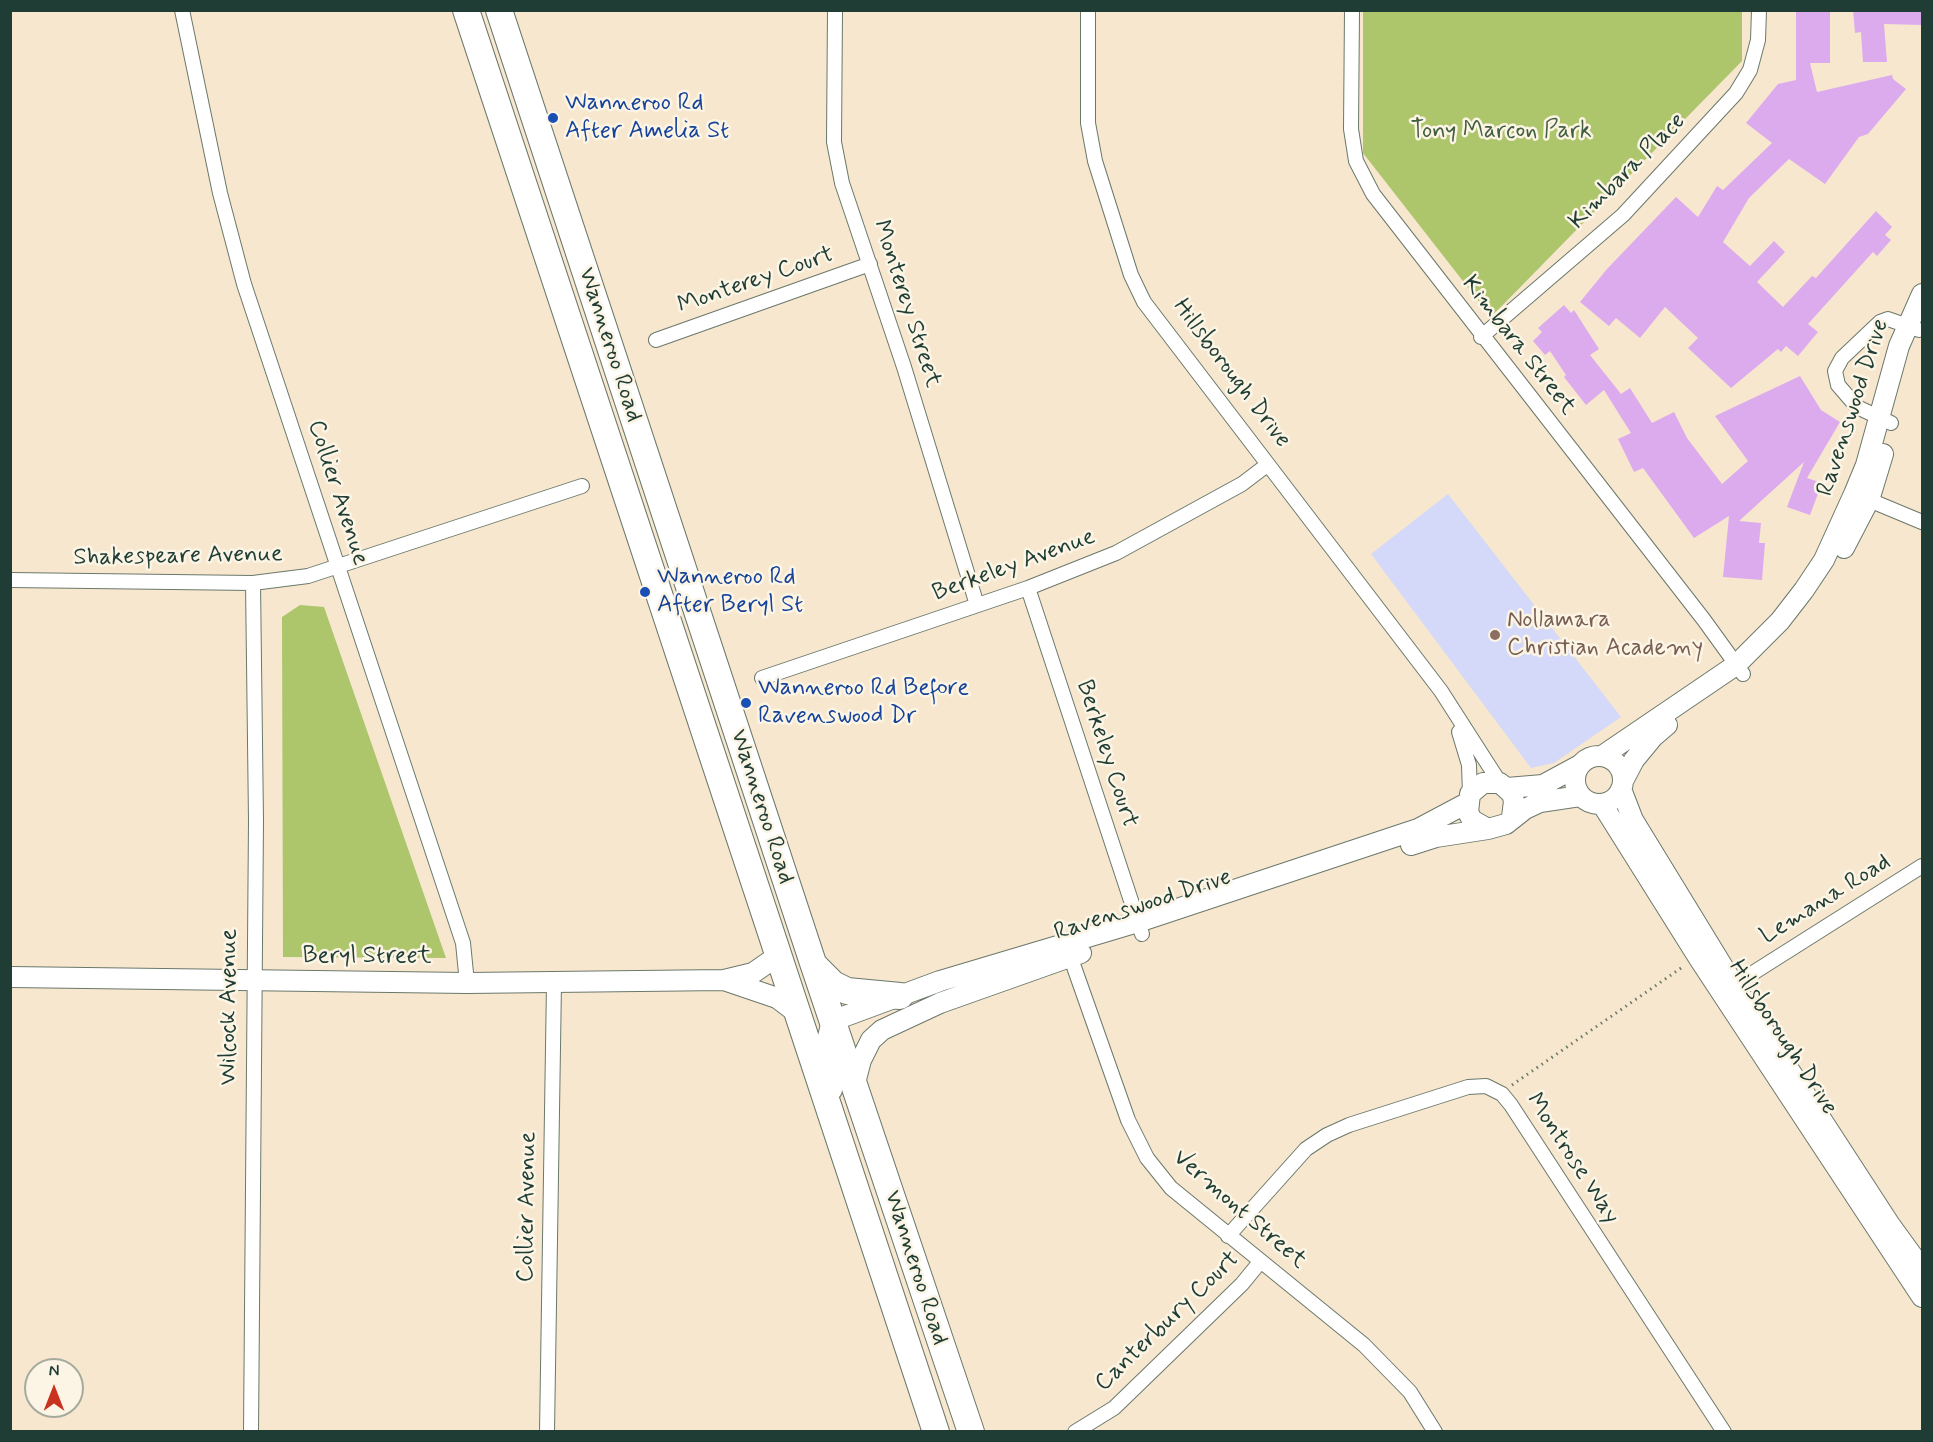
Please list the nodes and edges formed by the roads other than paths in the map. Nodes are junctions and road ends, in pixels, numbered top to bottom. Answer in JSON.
{"nodes":[{"id":1,"x":182,"y":10,"type":"edge"},
{"id":2,"x":466,"y":10,"type":"edge"},
{"id":3,"x":835,"y":10,"type":"edge"},
{"id":4,"x":1088,"y":10,"type":"edge"},
{"id":5,"x":1352,"y":10,"type":"edge"},
{"id":6,"x":1759,"y":10,"type":"edge"},
{"id":7,"x":504,"y":18,"type":"edge"},
{"id":8,"x":870,"y":264,"type":"junction"},
{"id":9,"x":1923,"y":294,"type":"edge"},
{"id":10,"x":1916,"y":326,"type":"edge"},
{"id":11,"x":1481,"y":337,"type":"junction"},
{"id":12,"x":656,"y":340,"type":"dead end"},
{"id":13,"x":1886,"y":421,"type":"junction"},
{"id":14,"x":1268,"y":465,"type":"junction"},
{"id":15,"x":582,"y":486,"type":"dead end"},
{"id":16,"x":1861,"y":497,"type":"junction"},
{"id":17,"x":1923,"y":522,"type":"edge"},
{"id":18,"x":337,"y":567,"type":"junction"},
{"id":19,"x":10,"y":580,"type":"edge"},
{"id":20,"x":253,"y":583,"type":"junction"},
{"id":21,"x":1028,"y":588,"type":"junction"},
{"id":22,"x":977,"y":605,"type":"junction"},
{"id":23,"x":1739,"y":670,"type":"junction"},
{"id":24,"x":762,"y":678,"type":"dead end"},
{"id":25,"x":1456,"y":718,"type":"junction"},
{"id":26,"x":1602,"y":756,"type":"junction"},
{"id":27,"x":1580,"y":765,"type":"junction"},
{"id":28,"x":1622,"y":785,"type":"junction"},
{"id":29,"x":1503,"y":786,"type":"junction"},
{"id":30,"x":1580,"y":796,"type":"junction"},
{"id":31,"x":1468,"y":799,"type":"junction"},
{"id":32,"x":1602,"y":804,"type":"junction"},
{"id":33,"x":1512,"y":817,"type":"junction"},
{"id":34,"x":1488,"y":829,"type":"junction"},
{"id":35,"x":1923,"y":866,"type":"edge"},
{"id":36,"x":1140,"y":928,"type":"junction"},
{"id":37,"x":1068,"y":951,"type":"junction"},
{"id":38,"x":779,"y":955,"type":"junction"},
{"id":39,"x":813,"y":963,"type":"junction"},
{"id":40,"x":10,"y":977,"type":"edge"},
{"id":41,"x":724,"y":980,"type":"junction"},
{"id":42,"x":253,"y":982,"type":"junction"},
{"id":43,"x":468,"y":983,"type":"junction"},
{"id":44,"x":554,"y":983,"type":"junction"},
{"id":45,"x":1728,"y":988,"type":"junction"},
{"id":46,"x":900,"y":996,"type":"junction"},
{"id":47,"x":797,"y":1013,"type":"junction"},
{"id":48,"x":832,"y":1021,"type":"junction"},
{"id":49,"x":854,"y":1086,"type":"junction"},
{"id":50,"x":841,"y":1143,"type":"junction"},
{"id":51,"x":1228,"y":1236,"type":"junction"},
{"id":52,"x":1260,"y":1262,"type":"junction"},
{"id":53,"x":1923,"y":1269,"type":"edge"},
{"id":54,"x":1923,"y":1297,"type":"edge"},
{"id":55,"x":251,"y":1431,"type":"edge"},
{"id":56,"x":547,"y":1431,"type":"edge"},
{"id":57,"x":936,"y":1431,"type":"edge"},
{"id":58,"x":971,"y":1431,"type":"edge"},
{"id":59,"x":1075,"y":1431,"type":"edge"},
{"id":60,"x":1435,"y":1431,"type":"edge"},
{"id":61,"x":1724,"y":1431,"type":"edge"}],
"edges":[{"from":1,"to":18,"type":"street","name":"Collier Avenue"},
{"from":2,"to":38,"type":"highway","name":"Wanneroo Road"},
{"from":3,"to":8,"type":"street","name":"Monterey Street"},
{"from":4,"to":14,"type":"street","name":"Hillsborough Drive"},
{"from":5,"to":11,"type":"street","name":"Kimbara Street"},
{"from":6,"to":11,"type":"street","name":"Kimbara Place"},
{"from":7,"to":39,"type":"highway","name":"Wanneroo Road"},
{"from":8,"to":12,"type":"street","name":"Monterey Court"},
{"from":8,"to":22,"type":"street","name":"Monterey Street"},
{"from":9,"to":10,"type":"street","name":"Ravenswood Drive"},
{"from":10,"to":13,"type":"street","name":"Ravenswood Drive"},
{"from":10,"to":13,"type":"street"},
{"from":11,"to":23,"type":"street","name":"Kimbara Street"},
{"from":13,"to":16,"type":"street","name":"Ravenswood Drive"},
{"from":14,"to":21,"type":"street","name":"Berkeley Avenue"},
{"from":14,"to":25,"type":"street","name":"Hillsborough Drive"},
{"from":15,"to":18,"type":"street","name":"Shakespeare Avenue"},
{"from":16,"to":17,"type":"street"},
{"from":16,"to":23,"type":"street","name":"Ravenswood Drive"},
{"from":18,"to":20,"type":"street","name":"Shakespeare Avenue"},
{"from":18,"to":43,"type":"street","name":"Collier Avenue"},
{"from":19,"to":20,"type":"street","name":"Shakespeare Avenue"},
{"from":20,"to":42,"type":"street","name":"Wilcock Avenue"},
{"from":21,"to":22,"type":"street","name":"Berkeley Avenue"},
{"from":21,"to":36,"type":"street","name":"Berkeley Court"},
{"from":22,"to":24,"type":"street","name":"Berkeley Avenue"},
{"from":23,"to":26,"type":"street","name":"Ravenswood Drive"},
{"from":23,"to":28,"type":"street","name":"Ravenswood Drive"},
{"from":25,"to":29,"type":"street","name":"Hillsborough Drive"},
{"from":25,"to":31,"type":"street","name":"Hillsborough Drive"},
{"from":26,"to":27,"type":"street"},
{"from":26,"to":28,"type":"street"},
{"from":27,"to":29,"type":"street"},
{"from":27,"to":30,"type":"street"},
{"from":28,"to":32,"type":"street"},
{"from":28,"to":45,"type":"street","name":"Hillsborough Drive"},
{"from":29,"to":31,"type":"street"},
{"from":29,"to":33,"type":"street"},
{"from":30,"to":32,"type":"street"},
{"from":30,"to":33,"type":"street"},
{"from":31,"to":34,"type":"street"},
{"from":31,"to":36,"type":"street","name":"Ravenswood Drive"},
{"from":32,"to":45,"type":"street","name":"Hillsborough Drive"},
{"from":33,"to":34,"type":"street"},
{"from":34,"to":36,"type":"street","name":"Ravenswood Drive"},
{"from":35,"to":45,"type":"street","name":"Lemana Road"},
{"from":36,"to":37,"type":"street","name":"Ravenswood Drive"},
{"from":37,"to":46,"type":"street","name":"Ravenswood Drive"},
{"from":37,"to":49,"type":"street","name":"Ravenswood Drive"},
{"from":37,"to":51,"type":"street","name":"Vermont Street"},
{"from":38,"to":41,"type":"street","name":"Beryl Street"},
{"from":38,"to":47,"type":"highway","name":"Wanneroo Road"},
{"from":39,"to":46,"type":"highway"},
{"from":39,"to":48,"type":"highway","name":"Wanneroo Road"},
{"from":40,"to":42,"type":"street","name":"Beryl Street"},
{"from":41,"to":44,"type":"street","name":"Beryl Street"},
{"from":41,"to":47,"type":"street","name":"Beryl Street"},
{"from":42,"to":43,"type":"street","name":"Beryl Street"},
{"from":42,"to":55,"type":"street","name":"Wilcock Avenue"},
{"from":43,"to":44,"type":"street","name":"Beryl Street"},
{"from":44,"to":56,"type":"street","name":"Collier Avenue"},
{"from":45,"to":53,"type":"street","name":"Hillsborough Drive"},
{"from":45,"to":54,"type":"street","name":"Hillsborough Drive"},
{"from":46,"to":48,"type":"street","name":"Ravenswood Drive"},
{"from":47,"to":50,"type":"highway","name":"Wanneroo Road"},
{"from":48,"to":49,"type":"highway","name":"Wanneroo Road"},
{"from":48,"to":50,"type":"street"},
{"from":49,"to":58,"type":"highway","name":"Wanneroo Road"},
{"from":50,"to":57,"type":"highway","name":"Wanneroo Road"},
{"from":51,"to":52,"type":"street","name":"Vermont Street"},
{"from":51,"to":61,"type":"street","name":"Montrose Way"},
{"from":52,"to":59,"type":"street","name":"Canterbury Court"},
{"from":52,"to":60,"type":"street","name":"Vermont Street"}]}
